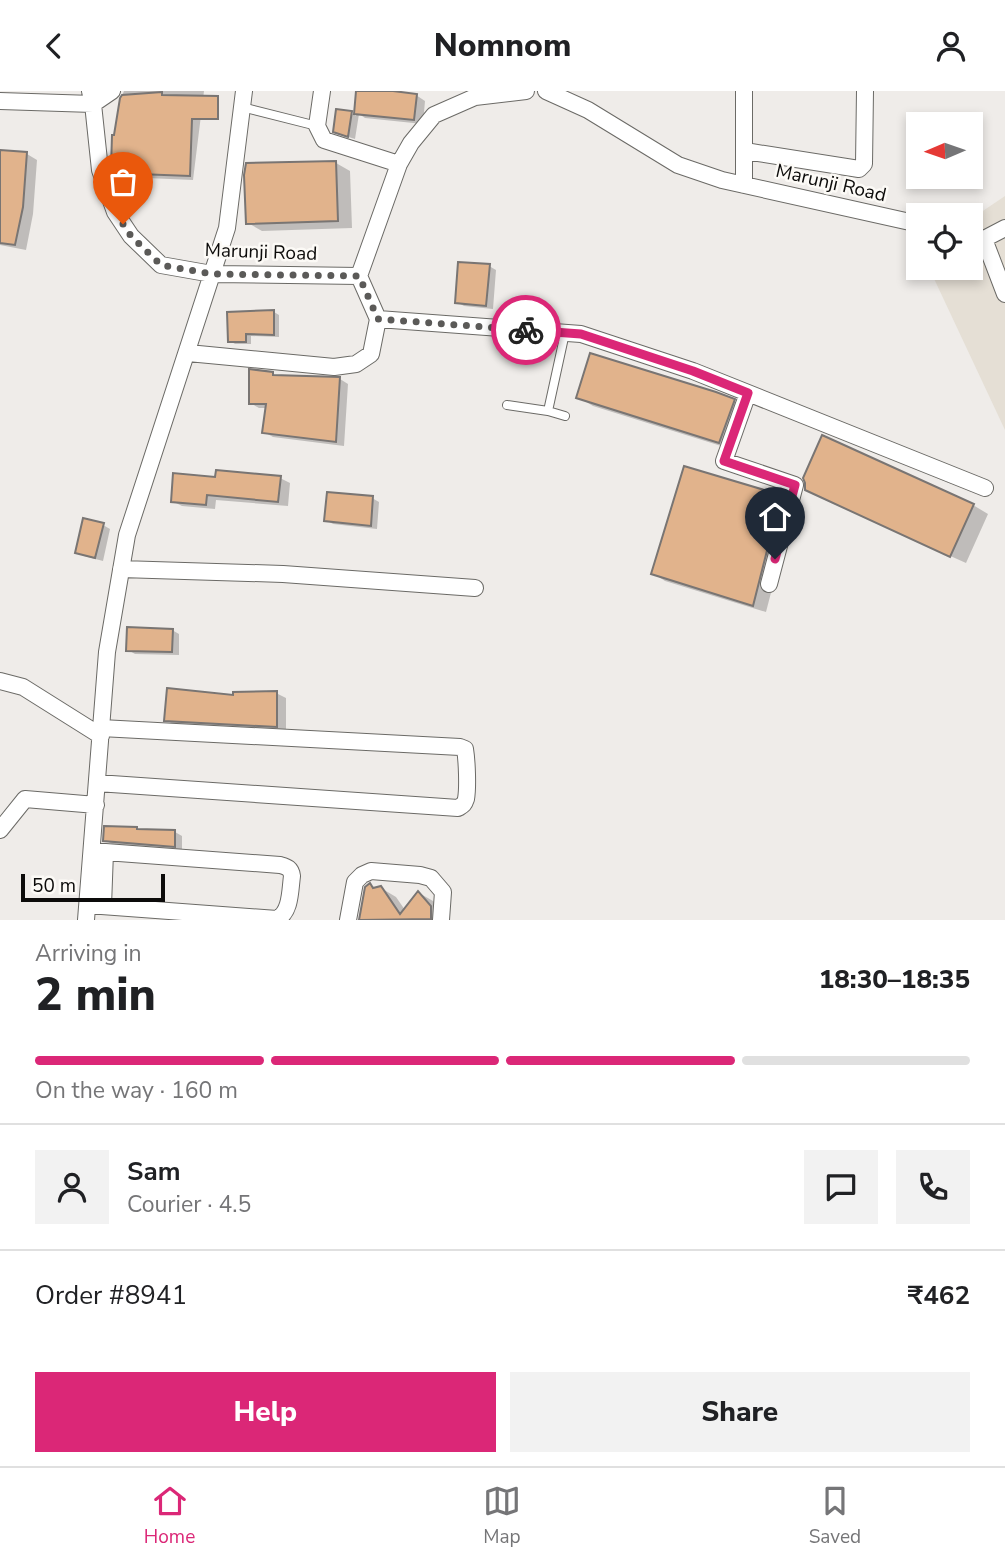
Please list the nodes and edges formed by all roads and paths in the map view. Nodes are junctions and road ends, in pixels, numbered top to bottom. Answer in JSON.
{"nodes":[{"id":1,"x":112,"y":91,"type":"edge"},
{"id":2,"x":322,"y":91,"type":"edge"},
{"id":3,"x":526,"y":91,"type":"edge"},
{"id":4,"x":546,"y":91,"type":"edge"},
{"id":5,"x":744,"y":91,"type":"edge"},
{"id":6,"x":865,"y":91,"type":"edge"},
{"id":7,"x":92,"y":98,"type":"edge"},
{"id":8,"x":243,"y":99,"type":"edge"},
{"id":9,"x":0,"y":101,"type":"edge"},
{"id":10,"x":317,"y":127,"type":"junction"},
{"id":11,"x":744,"y":151,"type":"junction"},
{"id":12,"x":399,"y":164,"type":"junction"},
{"id":13,"x":744,"y":185,"type":"junction"},
{"id":14,"x":906,"y":221,"type":"edge"},
{"id":15,"x":1005,"y":228,"type":"edge"},
{"id":16,"x":983,"y":235,"type":"edge"},
{"id":17,"x":983,"y":248,"type":"edge"},
{"id":18,"x":212,"y":274,"type":"junction"},
{"id":19,"x":359,"y":276,"type":"junction"},
{"id":20,"x":1005,"y":294,"type":"edge"},
{"id":21,"x":378,"y":319,"type":"junction"},
{"id":22,"x":565,"y":333,"type":"junction"},
{"id":23,"x":188,"y":353,"type":"junction"},
{"id":24,"x":748,"y":393,"type":"junction"},
{"id":25,"x":507,"y":405,"type":"dead end"},
{"id":26,"x":548,"y":411,"type":"junction"},
{"id":27,"x":565,"y":416,"type":"dead end"},
{"id":28,"x":985,"y":488,"type":"dead end"},
{"id":29,"x":121,"y":569,"type":"junction"},
{"id":30,"x":769,"y":584,"type":"dead end"},
{"id":31,"x":475,"y":588,"type":"dead end"},
{"id":32,"x":0,"y":681,"type":"edge"},
{"id":33,"x":105,"y":731,"type":"junction"},
{"id":34,"x":102,"y":784,"type":"junction"},
{"id":35,"x":96,"y":804,"type":"junction"},
{"id":36,"x":0,"y":830,"type":"edge"},
{"id":37,"x":99,"y":852,"type":"junction"},
{"id":38,"x":92,"y":910,"type":"edge"},
{"id":39,"x":348,"y":920,"type":"edge"},
{"id":40,"x":441,"y":920,"type":"edge"}],
"edges":[{"from":1,"to":7,"type":"street"},
{"from":2,"to":10,"type":"street"},
{"from":3,"to":12,"type":"street"},
{"from":4,"to":13,"type":"street","name":"Marunji Road"},
{"from":5,"to":11,"type":"street"},
{"from":6,"to":11,"type":"street"},
{"from":7,"to":9,"type":"street"},
{"from":7,"to":18,"type":"street","name":"Marunji Road"},
{"from":8,"to":10,"type":"lane"},
{"from":8,"to":18,"type":"street"},
{"from":10,"to":12,"type":"street"},
{"from":11,"to":13,"type":"street"},
{"from":12,"to":19,"type":"street"},
{"from":13,"to":14,"type":"street","name":"Marunji Road"},
{"from":15,"to":16,"type":"street"},
{"from":17,"to":20,"type":"street"},
{"from":18,"to":19,"type":"street","name":"Marunji Road"},
{"from":18,"to":23,"type":"street"},
{"from":19,"to":21,"type":"street"},
{"from":21,"to":22,"type":"street"},
{"from":21,"to":23,"type":"street"},
{"from":22,"to":24,"type":"street"},
{"from":22,"to":26,"type":"lane"},
{"from":23,"to":29,"type":"street"},
{"from":24,"to":28,"type":"street"},
{"from":24,"to":30,"type":"street"},
{"from":25,"to":26,"type":"lane"},
{"from":26,"to":27,"type":"lane"},
{"from":29,"to":31,"type":"street"},
{"from":29,"to":33,"type":"street"},
{"from":32,"to":33,"type":"street"},
{"from":33,"to":34,"type":"street"},
{"from":33,"to":34,"type":"street"},
{"from":34,"to":35,"type":"street"},
{"from":35,"to":36,"type":"street"},
{"from":35,"to":37,"type":"street"},
{"from":37,"to":38,"type":"street"},
{"from":37,"to":38,"type":"street"},
{"from":39,"to":40,"type":"street"}]}
